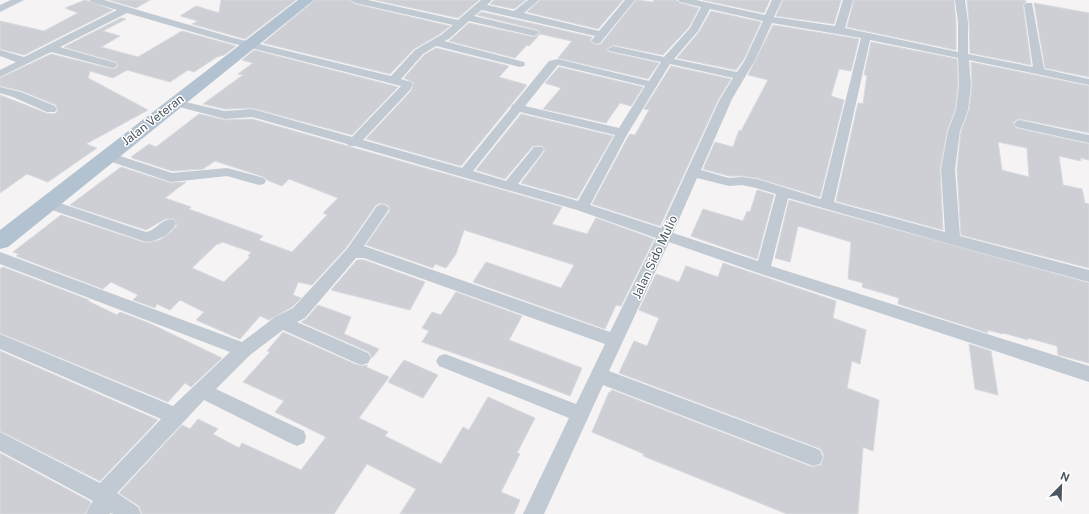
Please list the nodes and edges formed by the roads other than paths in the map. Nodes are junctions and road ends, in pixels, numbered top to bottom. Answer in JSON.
{"nodes":[{"id":1,"x":19,"y":0,"type":"edge"},
{"id":2,"x":94,"y":0,"type":"edge"},
{"id":3,"x":307,"y":0,"type":"edge"},
{"id":4,"x":355,"y":0,"type":"edge"},
{"id":5,"x":534,"y":0,"type":"edge"},
{"id":6,"x":630,"y":0,"type":"edge"},
{"id":7,"x":683,"y":0,"type":"edge"},
{"id":8,"x":777,"y":0,"type":"edge"},
{"id":9,"x":848,"y":0,"type":"edge"},
{"id":10,"x":960,"y":0,"type":"edge"},
{"id":11,"x":483,"y":3,"type":"edge"},
{"id":12,"x":724,"y":4,"type":"edge"},
{"id":13,"x":707,"y":5,"type":"junction"},
{"id":14,"x":1029,"y":5,"type":"dead end"},
{"id":15,"x":0,"y":9,"type":"edge"},
{"id":16,"x":126,"y":9,"type":"junction"},
{"id":17,"x":517,"y":14,"type":"junction"},
{"id":18,"x":768,"y":19,"type":"junction"},
{"id":19,"x":465,"y":21,"type":"junction"},
{"id":20,"x":839,"y":30,"type":"junction"},
{"id":21,"x":534,"y":33,"type":"dead end"},
{"id":22,"x":601,"y":34,"type":"junction"},
{"id":23,"x":866,"y":36,"type":"junction"},
{"id":24,"x":434,"y":42,"type":"junction"},
{"id":25,"x":594,"y":43,"type":"dead end"},
{"id":26,"x":250,"y":44,"type":"junction"},
{"id":27,"x":50,"y":48,"type":"junction"},
{"id":28,"x":613,"y":49,"type":"dead end"},
{"id":29,"x":0,"y":52,"type":"edge"},
{"id":30,"x":962,"y":56,"type":"junction"},
{"id":31,"x":668,"y":60,"type":"junction"},
{"id":32,"x":24,"y":61,"type":"junction"},
{"id":33,"x":520,"y":64,"type":"dead end"},
{"id":34,"x":112,"y":65,"type":"dead end"},
{"id":35,"x":1039,"y":72,"type":"junction"},
{"id":36,"x":0,"y":74,"type":"edge"},
{"id":37,"x":740,"y":76,"type":"junction"},
{"id":38,"x":394,"y":80,"type":"junction"},
{"id":39,"x":1089,"y":82,"type":"edge"},
{"id":40,"x":653,"y":85,"type":"junction"},
{"id":41,"x":0,"y":90,"type":"edge"},
{"id":42,"x":176,"y":103,"type":"junction"},
{"id":43,"x":516,"y":107,"type":"junction"},
{"id":44,"x":51,"y":110,"type":"dead end"},
{"id":45,"x":1020,"y":124,"type":"dead end"},
{"id":46,"x":622,"y":133,"type":"junction"},
{"id":47,"x":1089,"y":139,"type":"edge"},
{"id":48,"x":353,"y":142,"type":"junction"},
{"id":49,"x":538,"y":150,"type":"dead end"},
{"id":50,"x":108,"y":156,"type":"junction"},
{"id":51,"x":694,"y":173,"type":"junction"},
{"id":52,"x":464,"y":174,"type":"junction"},
{"id":53,"x":259,"y":180,"type":"dead end"},
{"id":54,"x":508,"y":188,"type":"junction"},
{"id":55,"x":783,"y":192,"type":"junction"},
{"id":56,"x":48,"y":204,"type":"junction"},
{"id":57,"x":826,"y":205,"type":"junction"},
{"id":58,"x":582,"y":207,"type":"junction"},
{"id":59,"x":382,"y":209,"type":"dead end"},
{"id":60,"x":169,"y":224,"type":"dead end"},
{"id":61,"x":665,"y":235,"type":"junction"},
{"id":62,"x":952,"y":240,"type":"junction"},
{"id":63,"x":0,"y":241,"type":"edge"},
{"id":64,"x":352,"y":253,"type":"junction"},
{"id":65,"x":0,"y":258,"type":"edge"},
{"id":66,"x":762,"y":268,"type":"junction"},
{"id":67,"x":1089,"y":276,"type":"edge"},
{"id":68,"x":281,"y":322,"type":"junction"},
{"id":69,"x":0,"y":341,"type":"edge"},
{"id":70,"x":615,"y":341,"type":"junction"},
{"id":71,"x":244,"y":350,"type":"junction"},
{"id":72,"x":362,"y":358,"type":"dead end"},
{"id":73,"x":445,"y":361,"type":"dead end"},
{"id":74,"x":1089,"y":374,"type":"edge"},
{"id":75,"x":598,"y":375,"type":"junction"},
{"id":76,"x":203,"y":391,"type":"junction"},
{"id":77,"x":580,"y":414,"type":"junction"},
{"id":78,"x":176,"y":416,"type":"junction"},
{"id":79,"x":297,"y":437,"type":"dead end"},
{"id":80,"x":0,"y":441,"type":"edge"},
{"id":81,"x":813,"y":457,"type":"dead end"},
{"id":82,"x":102,"y":503,"type":"edge"},
{"id":83,"x":131,"y":514,"type":"edge"},
{"id":84,"x":533,"y":514,"type":"edge"}],
"edges":[{"from":1,"to":15,"type":"street"},
{"from":2,"to":16,"type":"street"},
{"from":3,"to":26,"type":"main road","name":"Jalan Veteran"},
{"from":4,"to":19,"type":"street"},
{"from":5,"to":17,"type":"street"},
{"from":6,"to":22,"type":"street"},
{"from":7,"to":13,"type":"street"},
{"from":8,"to":18,"type":"street","name":"Jalan Sido Mulio"},
{"from":9,"to":20,"type":"street"},
{"from":10,"to":30,"type":"street"},
{"from":11,"to":17,"type":"street"},
{"from":11,"to":19,"type":"street"},
{"from":12,"to":13,"type":"street"},
{"from":12,"to":18,"type":"street"},
{"from":13,"to":31,"type":"street"},
{"from":14,"to":35,"type":"street"},
{"from":16,"to":26,"type":"street"},
{"from":16,"to":27,"type":"street"},
{"from":17,"to":22,"type":"street"},
{"from":18,"to":20,"type":"street"},
{"from":18,"to":37,"type":"street","name":"Jalan Sido Mulio"},
{"from":19,"to":21,"type":"street"},
{"from":19,"to":24,"type":"street"},
{"from":20,"to":23,"type":"street"},
{"from":22,"to":25,"type":"street"},
{"from":23,"to":30,"type":"street"},
{"from":23,"to":57,"type":"street"},
{"from":24,"to":33,"type":"street"},
{"from":24,"to":38,"type":"street"},
{"from":26,"to":38,"type":"street"},
{"from":26,"to":42,"type":"main road","name":"Jalan Veteran"},
{"from":27,"to":32,"type":"street"},
{"from":27,"to":34,"type":"street"},
{"from":28,"to":31,"type":"street"},
{"from":29,"to":32,"type":"street"},
{"from":30,"to":35,"type":"street"},
{"from":30,"to":62,"type":"street"},
{"from":31,"to":37,"type":"street"},
{"from":31,"to":40,"type":"street"},
{"from":32,"to":36,"type":"street"},
{"from":35,"to":39,"type":"street"},
{"from":37,"to":51,"type":"street","name":"Jalan Sido Mulio"},
{"from":38,"to":48,"type":"street"},
{"from":40,"to":43,"type":"street"},
{"from":40,"to":46,"type":"street"},
{"from":41,"to":44,"type":"street"},
{"from":42,"to":48,"type":"street"},
{"from":42,"to":50,"type":"main road","name":"Jalan Veteran"},
{"from":43,"to":46,"type":"street"},
{"from":43,"to":52,"type":"street"},
{"from":45,"to":47,"type":"street"},
{"from":46,"to":58,"type":"street"},
{"from":48,"to":52,"type":"street"},
{"from":49,"to":54,"type":"street"},
{"from":50,"to":53,"type":"street"},
{"from":50,"to":56,"type":"main road","name":"Jalan Veteran"},
{"from":51,"to":55,"type":"street"},
{"from":51,"to":61,"type":"street","name":"Jalan Sido Mulio"},
{"from":52,"to":54,"type":"street"},
{"from":54,"to":58,"type":"street"},
{"from":55,"to":57,"type":"street"},
{"from":55,"to":66,"type":"street"},
{"from":56,"to":60,"type":"street"},
{"from":56,"to":63,"type":"main road","name":"Jalan Veteran"},
{"from":57,"to":62,"type":"street"},
{"from":58,"to":61,"type":"street"},
{"from":59,"to":64,"type":"street"},
{"from":61,"to":66,"type":"street"},
{"from":61,"to":70,"type":"street","name":"Jalan Sido Mulio"},
{"from":62,"to":67,"type":"street"},
{"from":64,"to":68,"type":"street"},
{"from":64,"to":70,"type":"street"},
{"from":65,"to":71,"type":"street"},
{"from":66,"to":74,"type":"street"},
{"from":68,"to":71,"type":"street"},
{"from":68,"to":72,"type":"street"},
{"from":69,"to":78,"type":"street"},
{"from":70,"to":75,"type":"street","name":"Jalan Sido Mulio"},
{"from":71,"to":76,"type":"street"},
{"from":73,"to":77,"type":"street"},
{"from":75,"to":77,"type":"street","name":"Jalan Sido Mulio"},
{"from":75,"to":81,"type":"street"},
{"from":76,"to":78,"type":"street"},
{"from":76,"to":79,"type":"street"},
{"from":77,"to":84,"type":"street","name":"Jalan Sido Mulio"},
{"from":78,"to":82,"type":"street"},
{"from":80,"to":82,"type":"street"},
{"from":82,"to":83,"type":"street"}]}
